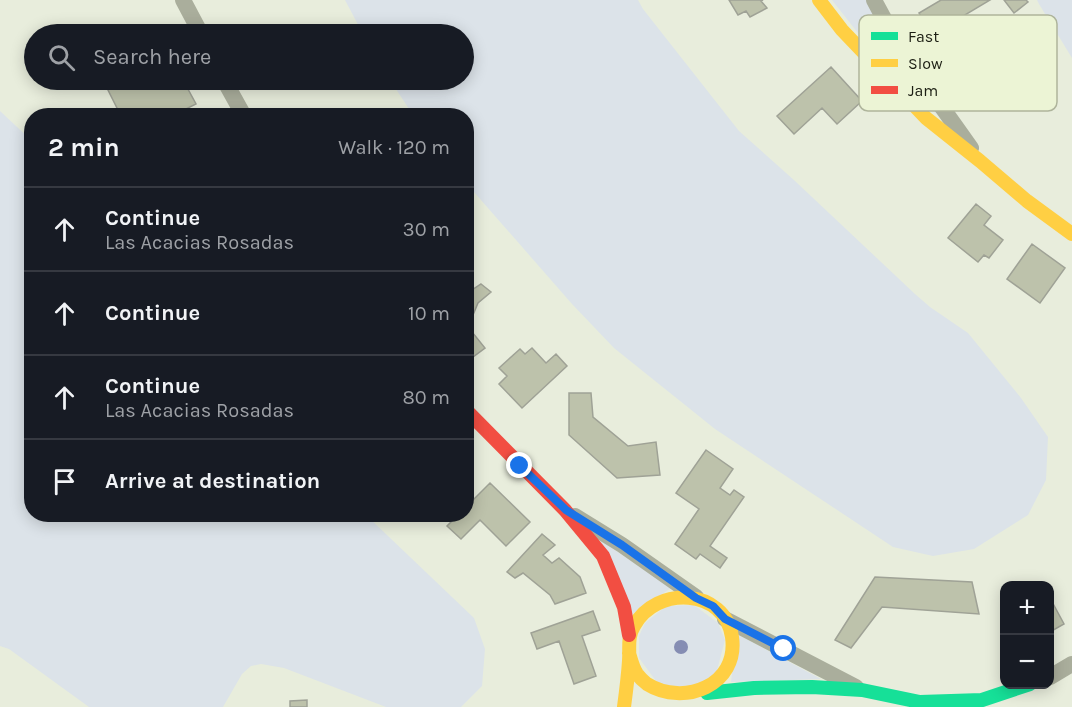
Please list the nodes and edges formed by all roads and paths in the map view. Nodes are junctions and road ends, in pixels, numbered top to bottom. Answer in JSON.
{"nodes":[{"id":1,"x":183,"y":0,"type":"edge"},
{"id":2,"x":819,"y":0,"type":"edge"},
{"id":3,"x":874,"y":0,"type":"edge"},
{"id":4,"x":882,"y":15,"type":"edge"},
{"id":5,"x":196,"y":24,"type":"edge"},
{"id":6,"x":859,"y":48,"type":"edge"},
{"id":7,"x":230,"y":90,"type":"edge"},
{"id":8,"x":240,"y":108,"type":"edge"},
{"id":9,"x":919,"y":111,"type":"edge"},
{"id":10,"x":945,"y":111,"type":"edge"},
{"id":11,"x":980,"y":161,"type":"junction"},
{"id":12,"x":1072,"y":234,"type":"edge"},
{"id":13,"x":474,"y":418,"type":"edge"},
{"id":14,"x":566,"y":510,"type":"junction"},
{"id":15,"x":696,"y":598,"type":"junction"},
{"id":16,"x":725,"y":619,"type":"junction"},
{"id":17,"x":629,"y":635,"type":"junction"},
{"id":18,"x":629,"y":653,"type":"junction"},
{"id":19,"x":1072,"y":664,"type":"edge"},
{"id":20,"x":1054,"y":674,"type":"edge"},
{"id":21,"x":1015,"y":689,"type":"edge"},
{"id":22,"x":862,"y":690,"type":"junction"},
{"id":23,"x":707,"y":693,"type":"junction"},
{"id":24,"x":680,"y":700,"type":"junction"},
{"id":25,"x":624,"y":707,"type":"edge"},
{"id":26,"x":662,"y":707,"type":"edge"}],
"edges":[{"from":1,"to":5,"type":"street"},
{"from":2,"to":6,"type":"street"},
{"from":3,"to":4,"type":"street"},
{"from":7,"to":8,"type":"street"},
{"from":9,"to":11,"type":"street"},
{"from":10,"to":11,"type":"street"},
{"from":11,"to":12,"type":"street"},
{"from":13,"to":14,"type":"street"},
{"from":14,"to":15,"type":"street"},
{"from":14,"to":17,"type":"street"},
{"from":15,"to":16,"type":"street"},
{"from":15,"to":17,"type":"street"},
{"from":16,"to":22,"type":"street"},
{"from":16,"to":23,"type":"street"},
{"from":17,"to":18,"type":"street"},
{"from":18,"to":24,"type":"street"},
{"from":18,"to":25,"type":"street"},
{"from":19,"to":20,"type":"street"},
{"from":21,"to":22,"type":"street"},
{"from":22,"to":23,"type":"street"},
{"from":23,"to":24,"type":"street"},
{"from":24,"to":26,"type":"street"}]}
